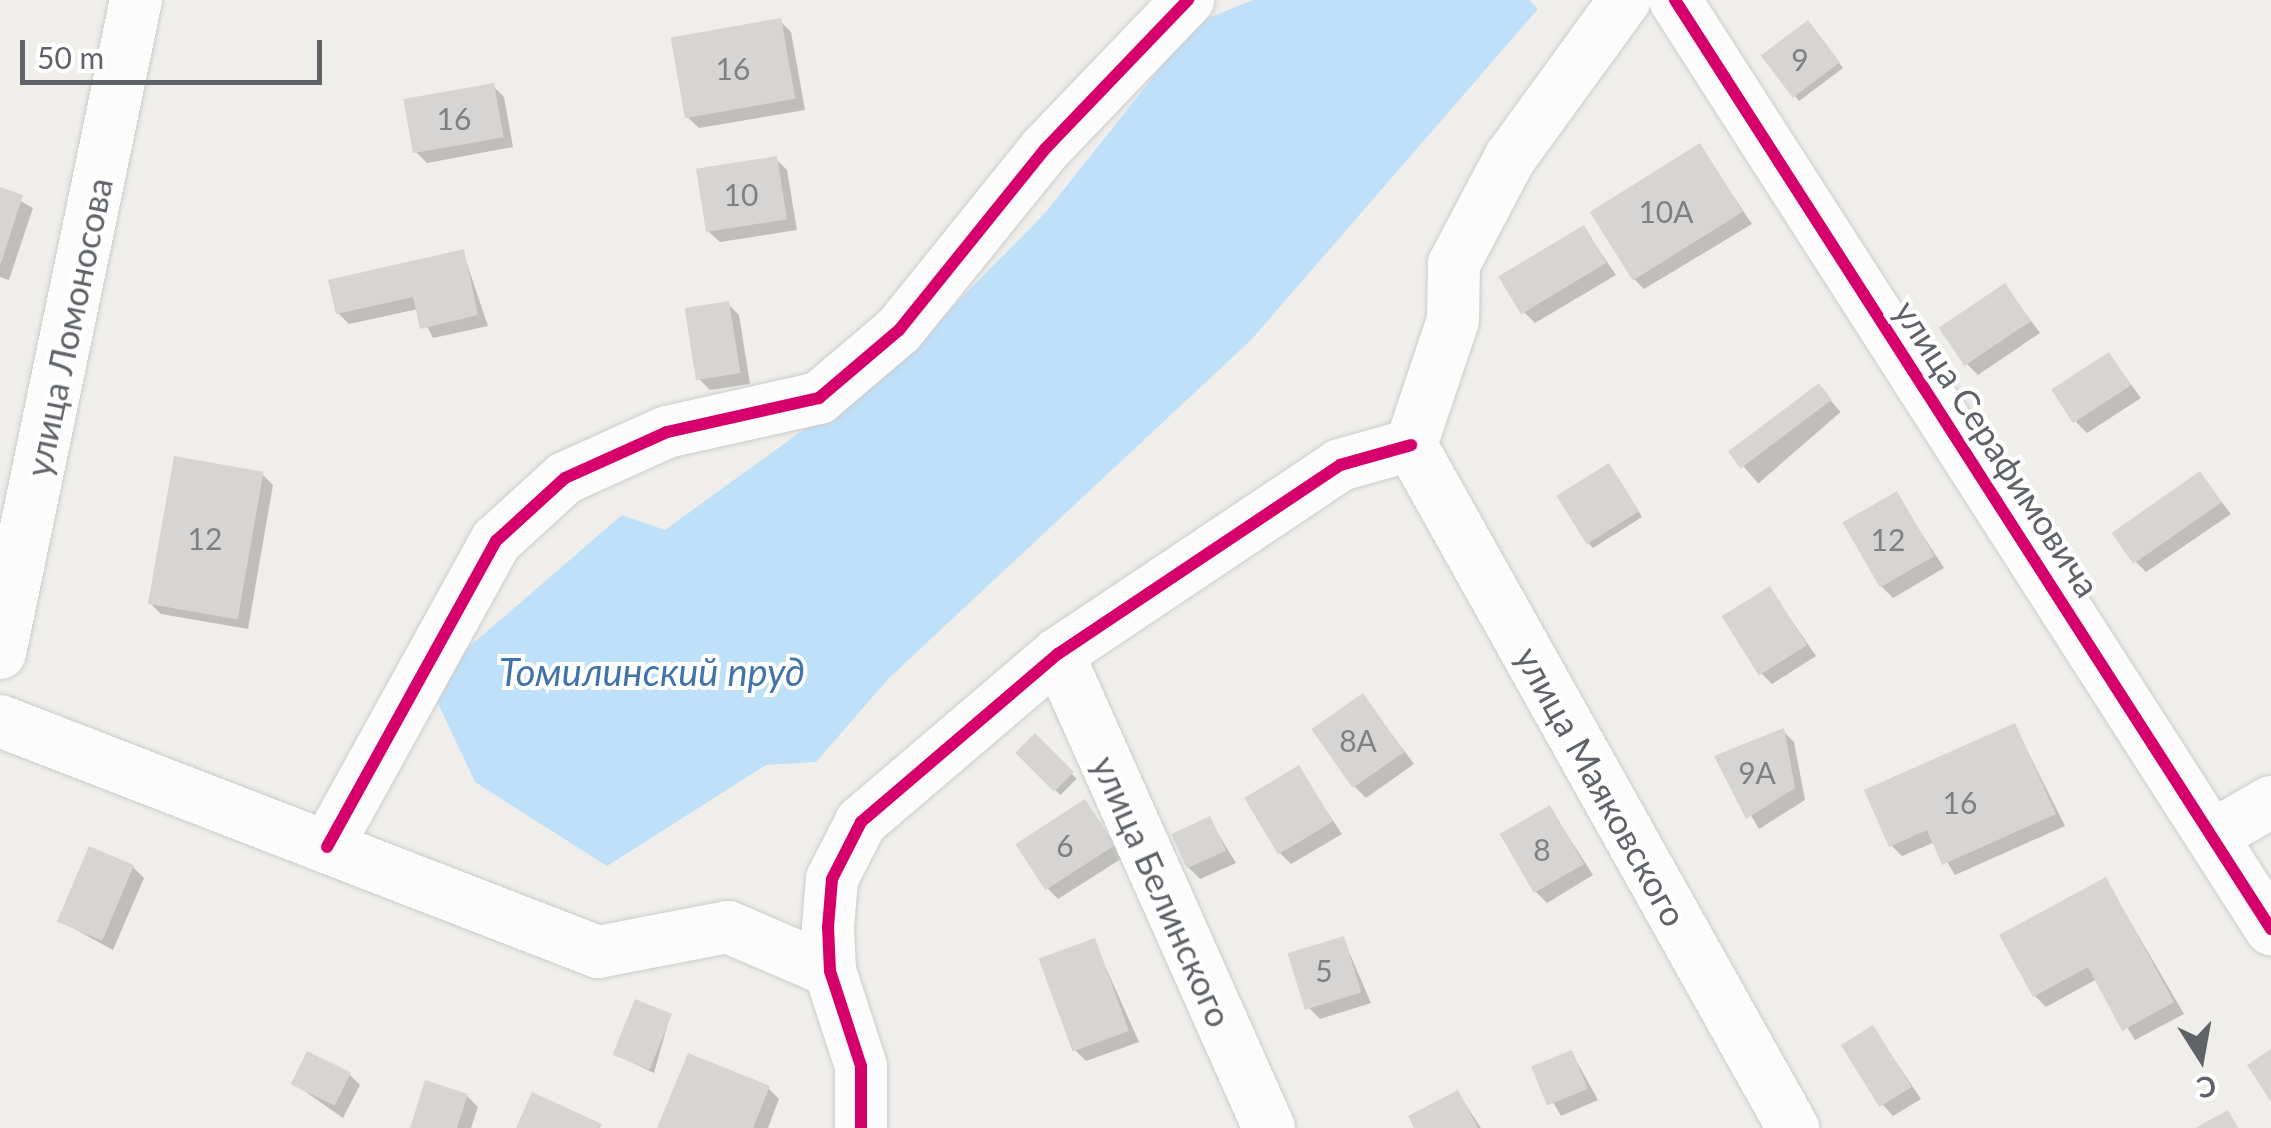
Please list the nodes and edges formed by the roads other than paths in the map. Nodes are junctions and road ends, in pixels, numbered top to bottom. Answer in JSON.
{"nodes":[{"id":1,"x":136,"y":0,"type":"edge"},
{"id":2,"x":1188,"y":0,"type":"edge"},
{"id":3,"x":1625,"y":0,"type":"edge"},
{"id":4,"x":1675,"y":0,"type":"edge"},
{"id":5,"x":1411,"y":445,"type":"junction"},
{"id":6,"x":0,"y":653,"type":"edge"},
{"id":7,"x":1058,"y":654,"type":"junction"},
{"id":8,"x":0,"y":721,"type":"edge"},
{"id":9,"x":2271,"y":802,"type":"edge"},
{"id":10,"x":2212,"y":836,"type":"junction"},
{"id":11,"x":327,"y":847,"type":"junction"},
{"id":12,"x":2271,"y":928,"type":"edge"},
{"id":13,"x":830,"y":970,"type":"junction"},
{"id":14,"x":862,"y":1128,"type":"edge"},
{"id":15,"x":1269,"y":1128,"type":"edge"},
{"id":16,"x":1793,"y":1128,"type":"edge"}],
"edges":[{"from":1,"to":6,"type":"street","name":"улица Ломоносова"},
{"from":2,"to":11,"type":"street"},
{"from":3,"to":5,"type":"street"},
{"from":4,"to":10,"type":"street","name":"улица Серафимовича"},
{"from":5,"to":7,"type":"street"},
{"from":5,"to":16,"type":"street","name":"улица Маяковского"},
{"from":7,"to":13,"type":"street"},
{"from":7,"to":15,"type":"street","name":"улица Белинского"},
{"from":8,"to":11,"type":"street"},
{"from":9,"to":10,"type":"street"},
{"from":10,"to":12,"type":"street","name":"улица Серафимовича"},
{"from":11,"to":13,"type":"street"},
{"from":13,"to":14,"type":"street"}]}
